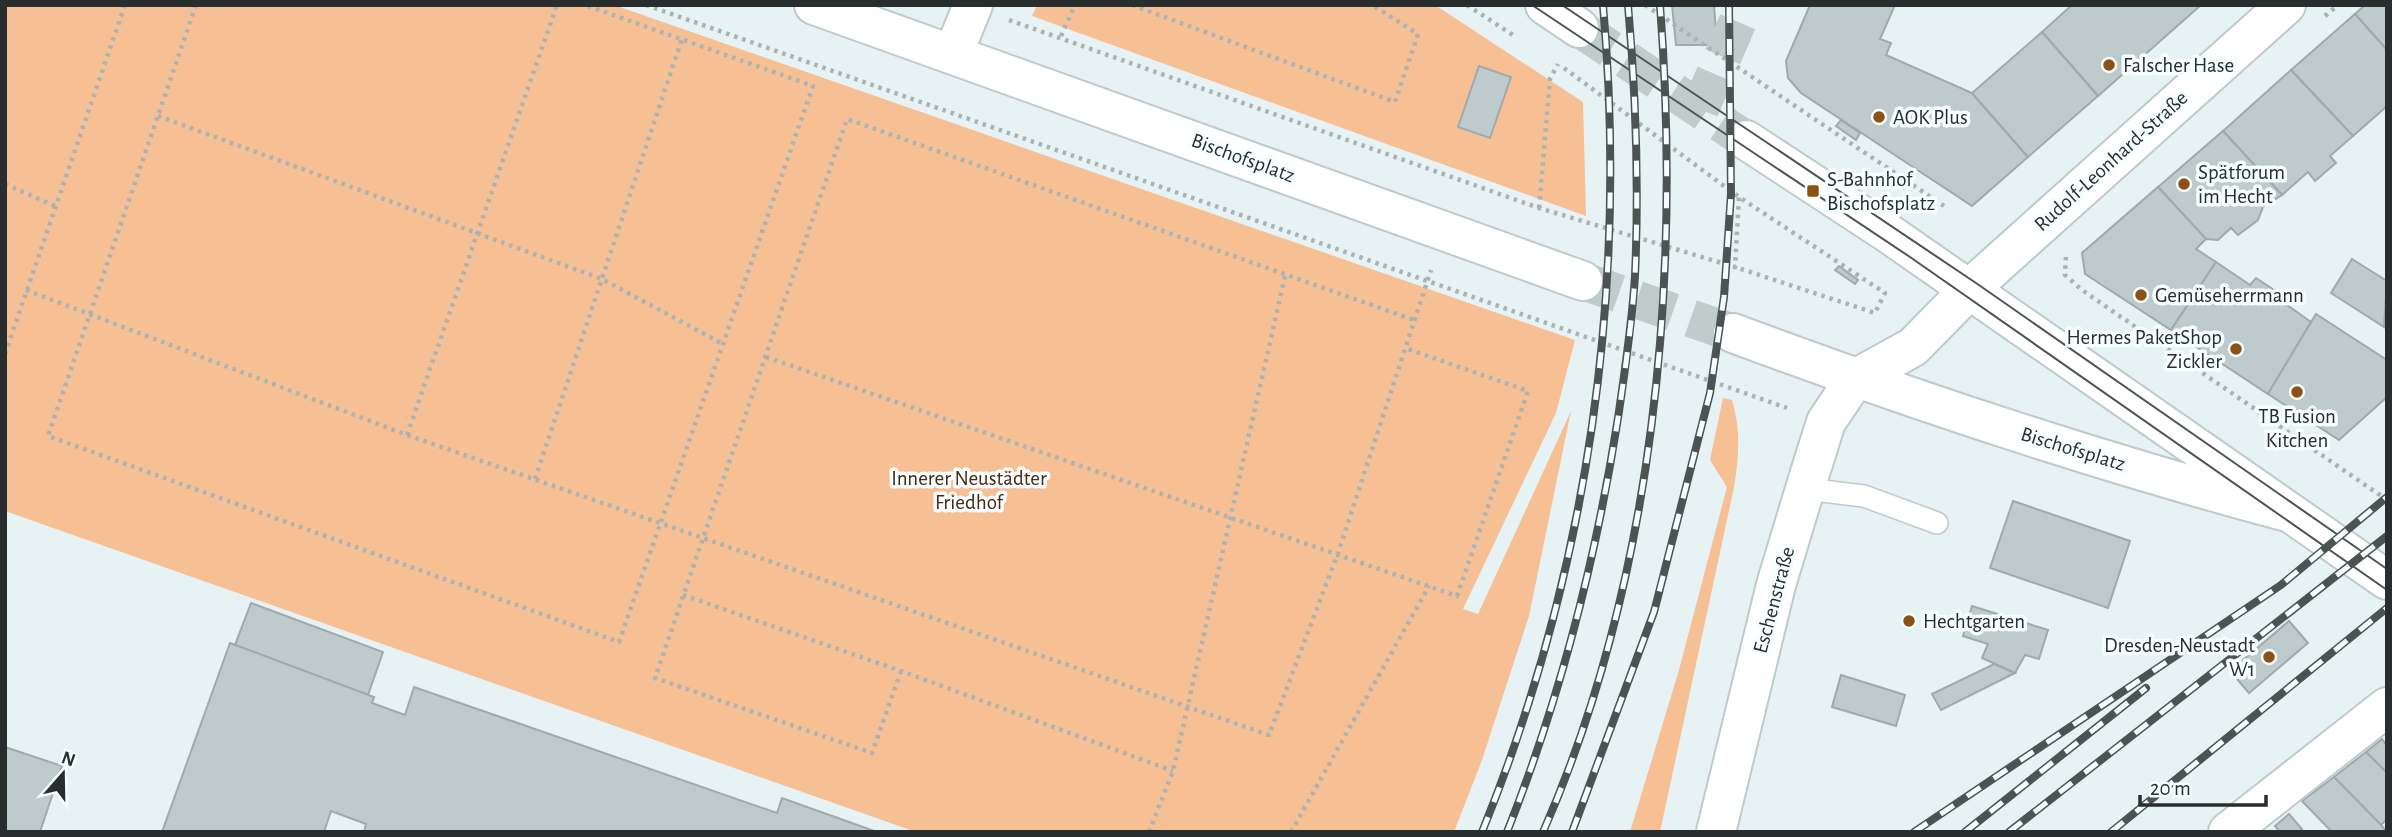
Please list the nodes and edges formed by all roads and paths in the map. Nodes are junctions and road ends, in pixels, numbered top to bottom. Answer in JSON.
{"nodes":[{"id":1,"x":125,"y":5,"type":"edge"},
{"id":2,"x":196,"y":5,"type":"edge"},
{"id":3,"x":557,"y":5,"type":"edge"},
{"id":4,"x":585,"y":5,"type":"edge"},
{"id":5,"x":646,"y":5,"type":"edge"},
{"id":6,"x":814,"y":5,"type":"edge"},
{"id":7,"x":1074,"y":5,"type":"edge"},
{"id":8,"x":1132,"y":5,"type":"edge"},
{"id":9,"x":1372,"y":5,"type":"edge"},
{"id":10,"x":1466,"y":5,"type":"edge"},
{"id":11,"x":1545,"y":5,"type":"edge"},
{"id":12,"x":1645,"y":5,"type":"edge"},
{"id":13,"x":2286,"y":5,"type":"edge"},
{"id":14,"x":973,"y":6,"type":"edge"},
{"id":15,"x":1579,"y":28,"type":"tunnel mouth"},
{"id":16,"x":1061,"y":36,"type":"junction"},
{"id":17,"x":682,"y":39,"type":"junction"},
{"id":18,"x":1524,"y":42,"type":"dead end"},
{"id":19,"x":953,"y":54,"type":"junction"},
{"id":20,"x":1547,"y":57,"type":"dead end"},
{"id":21,"x":1558,"y":64,"type":"junction"},
{"id":22,"x":158,"y":116,"type":"junction"},
{"id":23,"x":1746,"y":140,"type":"tunnel mouth"},
{"id":24,"x":5,"y":184,"type":"edge"},
{"id":25,"x":1739,"y":197,"type":"junction"},
{"id":26,"x":55,"y":206,"type":"junction"},
{"id":27,"x":1944,"y":206,"type":"dead end"},
{"id":28,"x":1539,"y":208,"type":"junction"},
{"id":29,"x":1444,"y":230,"type":"junction"},
{"id":30,"x":477,"y":234,"type":"junction"},
{"id":31,"x":2068,"y":249,"type":"dead end"},
{"id":32,"x":1735,"y":267,"type":"junction"},
{"id":33,"x":1285,"y":276,"type":"junction"},
{"id":34,"x":602,"y":279,"type":"junction"},
{"id":35,"x":1427,"y":281,"type":"junction"},
{"id":36,"x":1583,"y":281,"type":"tunnel mouth"},
{"id":37,"x":1969,"y":289,"type":"junction"},
{"id":38,"x":26,"y":290,"type":"junction"},
{"id":39,"x":89,"y":314,"type":"junction"},
{"id":40,"x":1414,"y":320,"type":"junction"},
{"id":41,"x":5,"y":328,"type":"edge"},
{"id":42,"x":13,"y":331,"type":"junction"},
{"id":43,"x":1733,"y":333,"type":"tunnel mouth"},
{"id":44,"x":723,"y":344,"type":"junction"},
{"id":45,"x":1405,"y":348,"type":"junction"},
{"id":46,"x":5,"y":354,"type":"edge"},
{"id":47,"x":766,"y":357,"type":"junction"},
{"id":48,"x":1855,"y":379,"type":"junction"},
{"id":49,"x":1826,"y":422,"type":"junction"},
{"id":50,"x":407,"y":435,"type":"junction"},
{"id":51,"x":535,"y":479,"type":"junction"},
{"id":52,"x":1805,"y":489,"type":"junction"},
{"id":53,"x":2387,"y":500,"type":"edge"},
{"id":54,"x":2293,"y":514,"type":"junction"},
{"id":55,"x":1230,"y":517,"type":"junction"},
{"id":56,"x":661,"y":522,"type":"junction"},
{"id":57,"x":1937,"y":523,"type":"dead end"},
{"id":58,"x":705,"y":537,"type":"junction"},
{"id":59,"x":1338,"y":553,"type":"junction"},
{"id":60,"x":2387,"y":580,"type":"edge"},
{"id":61,"x":1429,"y":586,"type":"junction"},
{"id":62,"x":683,"y":595,"type":"junction"},
{"id":63,"x":901,"y":671,"type":"junction"},
{"id":64,"x":1185,"y":705,"type":"junction"},
{"id":65,"x":2387,"y":707,"type":"edge"},
{"id":66,"x":1173,"y":771,"type":"junction"},
{"id":67,"x":1149,"y":832,"type":"edge"},
{"id":68,"x":1291,"y":832,"type":"edge"},
{"id":69,"x":1716,"y":832,"type":"edge"},
{"id":70,"x":2228,"y":832,"type":"edge"}],
"edges":[{"from":1,"to":26,"type":"path"},
{"from":2,"to":22,"type":"path"},
{"from":3,"to":30,"type":"path"},
{"from":4,"to":17,"type":"path"},
{"from":5,"to":35,"type":"path"},
{"from":6,"to":19,"type":"street","name":"Bischofsplatz"},
{"from":7,"to":16,"type":"path"},
{"from":8,"to":9,"type":"path"},
{"from":10,"to":18,"type":"path"},
{"from":11,"to":15,"type":"street"},
{"from":12,"to":27,"type":"path"},
{"from":13,"to":37,"type":"street","name":"Rudolf-Leonhard-Straße"},
{"from":14,"to":16,"type":"path"},
{"from":14,"to":19,"type":"street"},
{"from":16,"to":28,"type":"path"},
{"from":17,"to":34,"type":"path"},
{"from":17,"to":44,"type":"path"},
{"from":19,"to":29,"type":"street","name":"Bischofsplatz"},
{"from":20,"to":21,"type":"path"},
{"from":21,"to":25,"type":"path"},
{"from":21,"to":28,"type":"path"},
{"from":22,"to":30,"type":"path"},
{"from":22,"to":39,"type":"path"},
{"from":23,"to":37,"type":"street","name":"Bischofsplatz"},
{"from":24,"to":26,"type":"path"},
{"from":25,"to":32,"type":"path"},
{"from":25,"to":32,"type":"path"},
{"from":26,"to":38,"type":"path"},
{"from":28,"to":32,"type":"path"},
{"from":29,"to":35,"type":"path"},
{"from":29,"to":36,"type":"street","name":"Bischofsplatz"},
{"from":30,"to":34,"type":"path"},
{"from":30,"to":50,"type":"path"},
{"from":31,"to":53,"type":"path"},
{"from":33,"to":40,"type":"path"},
{"from":33,"to":47,"type":"path"},
{"from":33,"to":55,"type":"path"},
{"from":34,"to":44,"type":"path"},
{"from":34,"to":51,"type":"path"},
{"from":35,"to":40,"type":"path"},
{"from":35,"to":49,"type":"path"},
{"from":37,"to":48,"type":"street"},
{"from":37,"to":54,"type":"street","name":"Bischofsplatz"},
{"from":38,"to":39,"type":"path"},
{"from":38,"to":42,"type":"path"},
{"from":39,"to":50,"type":"path"},
{"from":39,"to":56,"type":"path"},
{"from":40,"to":45,"type":"path"},
{"from":41,"to":42,"type":"path"},
{"from":42,"to":46,"type":"path"},
{"from":43,"to":48,"type":"street","name":"Bischofsplatz"},
{"from":44,"to":56,"type":"path"},
{"from":45,"to":59,"type":"path"},
{"from":45,"to":61,"type":"path"},
{"from":47,"to":55,"type":"path"},
{"from":47,"to":58,"type":"path"},
{"from":48,"to":49,"type":"street","name":"Eschenstraße"},
{"from":48,"to":54,"type":"street","name":"Bischofsplatz"},
{"from":49,"to":52,"type":"street","name":"Eschenstraße"},
{"from":50,"to":51,"type":"path"},
{"from":51,"to":56,"type":"path"},
{"from":52,"to":57,"type":"lane"},
{"from":52,"to":69,"type":"street","name":"Eschenstraße"},
{"from":54,"to":60,"type":"street","name":"Bischofsplatz"},
{"from":55,"to":59,"type":"path"},
{"from":55,"to":64,"type":"path"},
{"from":56,"to":58,"type":"path"},
{"from":58,"to":62,"type":"path"},
{"from":58,"to":64,"type":"path"},
{"from":59,"to":61,"type":"path"},
{"from":59,"to":64,"type":"path"},
{"from":61,"to":68,"type":"path"},
{"from":62,"to":63,"type":"path"},
{"from":62,"to":63,"type":"path"},
{"from":63,"to":66,"type":"path"},
{"from":64,"to":66,"type":"path"},
{"from":65,"to":70,"type":"street"},
{"from":66,"to":67,"type":"path"}]}
